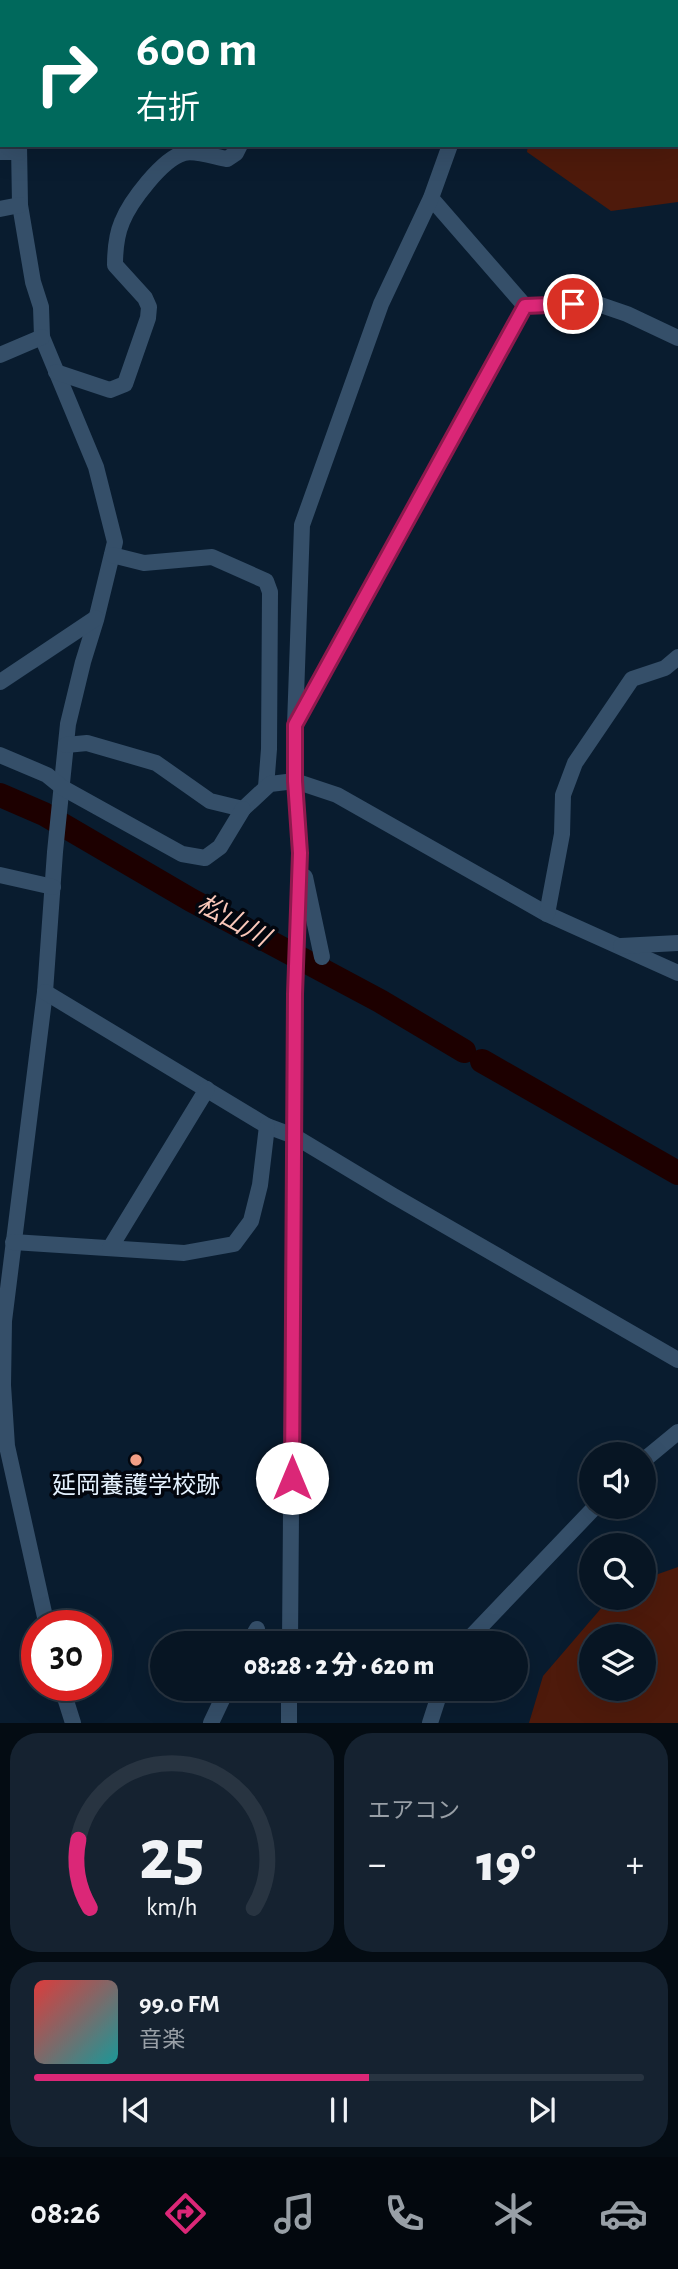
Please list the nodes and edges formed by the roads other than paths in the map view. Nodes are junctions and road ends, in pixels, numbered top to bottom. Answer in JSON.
{"nodes":[{"id":1,"x":239,"y":147,"type":"edge"},
{"id":2,"x":449,"y":147,"type":"edge"},
{"id":3,"x":19,"y":149,"type":"edge"},
{"id":4,"x":0,"y":152,"type":"edge"},
{"id":5,"x":431,"y":198,"type":"junction"},
{"id":6,"x":20,"y":205,"type":"junction"},
{"id":7,"x":0,"y":209,"type":"edge"},
{"id":8,"x":525,"y":306,"type":"junction"},
{"id":9,"x":42,"y":337,"type":"junction"},
{"id":10,"x":678,"y":338,"type":"edge"},
{"id":11,"x":0,"y":355,"type":"edge"},
{"id":12,"x":56,"y":372,"type":"junction"},
{"id":13,"x":112,"y":555,"type":"junction"},
{"id":14,"x":96,"y":618,"type":"junction"},
{"id":15,"x":678,"y":657,"type":"edge"},
{"id":16,"x":0,"y":682,"type":"edge"},
{"id":17,"x":295,"y":725,"type":"junction"},
{"id":18,"x":66,"y":745,"type":"junction"},
{"id":19,"x":0,"y":755,"type":"edge"},
{"id":20,"x":295,"y":781,"type":"junction"},
{"id":21,"x":266,"y":787,"type":"junction"},
{"id":22,"x":63,"y":788,"type":"junction"},
{"id":23,"x":243,"y":809,"type":"junction"},
{"id":24,"x":300,"y":853,"type":"junction"},
{"id":25,"x":0,"y":875,"type":"edge"},
{"id":26,"x":53,"y":887,"type":"junction"},
{"id":27,"x":547,"y":914,"type":"junction"},
{"id":28,"x":678,"y":943,"type":"edge"},
{"id":29,"x":618,"y":946,"type":"junction"},
{"id":30,"x":322,"y":957,"type":"dead end"},
{"id":31,"x":678,"y":973,"type":"edge"},
{"id":32,"x":45,"y":992,"type":"junction"},
{"id":33,"x":207,"y":1089,"type":"junction"},
{"id":34,"x":267,"y":1126,"type":"junction"},
{"id":35,"x":294,"y":1136,"type":"junction"},
{"id":36,"x":13,"y":1242,"type":"junction"},
{"id":37,"x":110,"y":1248,"type":"junction"},
{"id":38,"x":678,"y":1360,"type":"edge"},
{"id":39,"x":678,"y":1432,"type":"edge"},
{"id":40,"x":656,"y":1450,"type":"edge"},
{"id":41,"x":584,"y":1519,"type":"edge"},
{"id":42,"x":43,"y":1610,"type":"edge"},
{"id":43,"x":290,"y":1631,"type":"edge"},
{"id":44,"x":476,"y":1631,"type":"edge"},
{"id":45,"x":66,"y":1701,"type":"edge"},
{"id":46,"x":222,"y":1701,"type":"edge"},
{"id":47,"x":289,"y":1701,"type":"edge"},
{"id":48,"x":438,"y":1701,"type":"edge"},
{"id":49,"x":73,"y":1723,"type":"edge"},
{"id":50,"x":211,"y":1723,"type":"edge"},
{"id":51,"x":289,"y":1723,"type":"edge"},
{"id":52,"x":430,"y":1723,"type":"edge"}],
"edges":[{"from":1,"to":12,"type":"street"},
{"from":2,"to":5,"type":"street"},
{"from":3,"to":4,"type":"street"},
{"from":3,"to":6,"type":"street"},
{"from":5,"to":8,"type":"street"},
{"from":5,"to":17,"type":"street"},
{"from":6,"to":7,"type":"street"},
{"from":6,"to":9,"type":"street"},
{"from":8,"to":10,"type":"street"},
{"from":8,"to":17,"type":"street"},
{"from":9,"to":11,"type":"street"},
{"from":9,"to":12,"type":"street"},
{"from":12,"to":13,"type":"street"},
{"from":13,"to":14,"type":"street"},
{"from":13,"to":21,"type":"street"},
{"from":14,"to":16,"type":"street"},
{"from":14,"to":18,"type":"street"},
{"from":15,"to":27,"type":"street"},
{"from":17,"to":20,"type":"street"},
{"from":18,"to":22,"type":"street"},
{"from":18,"to":23,"type":"street"},
{"from":19,"to":22,"type":"street"},
{"from":20,"to":21,"type":"street"},
{"from":20,"to":24,"type":"street"},
{"from":20,"to":27,"type":"street"},
{"from":21,"to":23,"type":"street"},
{"from":22,"to":23,"type":"street"},
{"from":22,"to":26,"type":"street"},
{"from":24,"to":30,"type":"street"},
{"from":24,"to":35,"type":"street"},
{"from":25,"to":26,"type":"street"},
{"from":26,"to":32,"type":"street"},
{"from":27,"to":29,"type":"street"},
{"from":28,"to":29,"type":"street"},
{"from":29,"to":31,"type":"street"},
{"from":32,"to":33,"type":"street"},
{"from":32,"to":36,"type":"street"},
{"from":33,"to":34,"type":"street"},
{"from":33,"to":37,"type":"street"},
{"from":34,"to":35,"type":"street"},
{"from":34,"to":37,"type":"street"},
{"from":35,"to":38,"type":"street"},
{"from":35,"to":43,"type":"street"},
{"from":36,"to":37,"type":"street"},
{"from":36,"to":42,"type":"street"},
{"from":39,"to":40,"type":"street"},
{"from":41,"to":44,"type":"street"},
{"from":45,"to":49,"type":"street"},
{"from":46,"to":50,"type":"street"},
{"from":47,"to":51,"type":"street"},
{"from":48,"to":52,"type":"street"}]}
